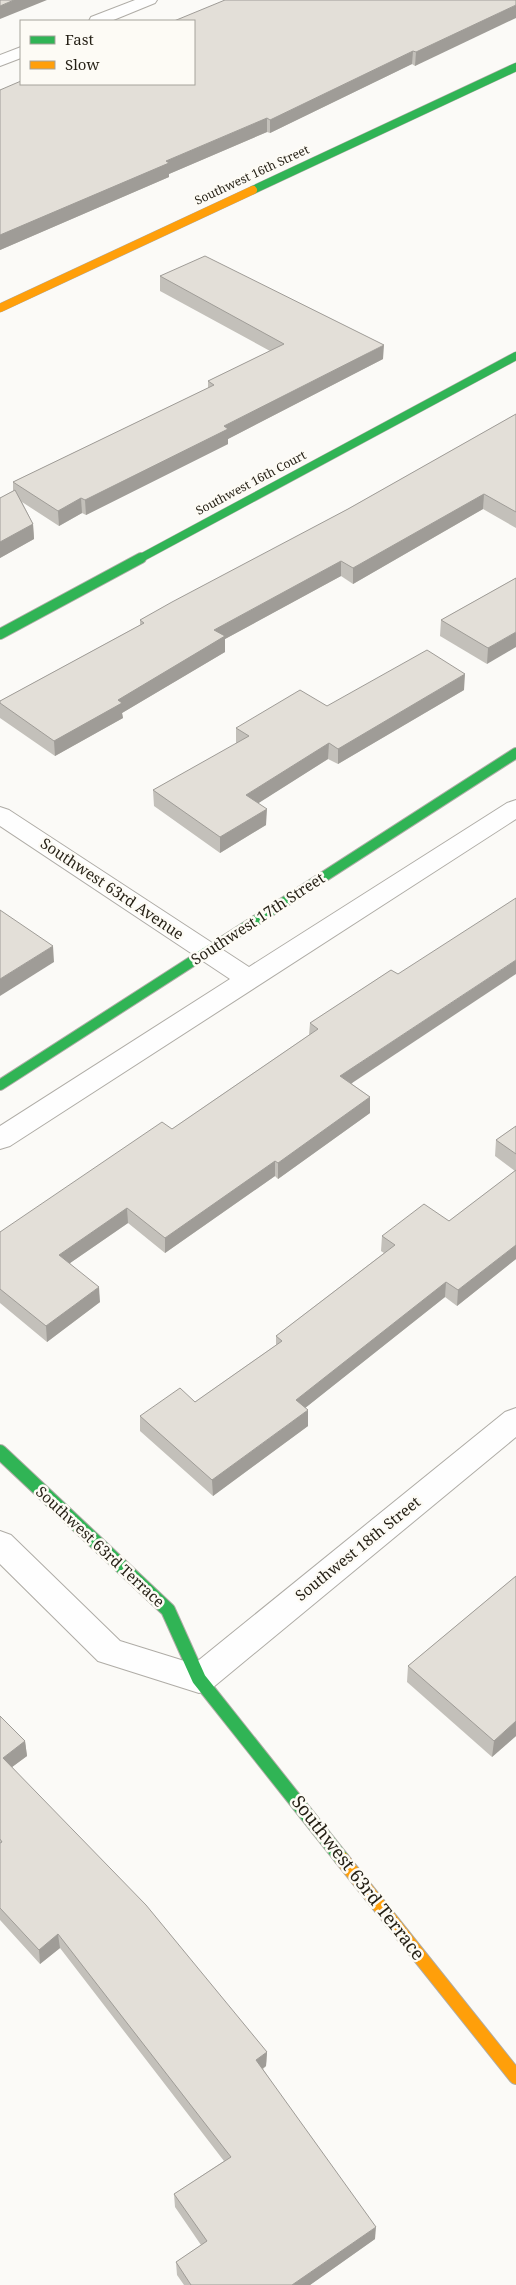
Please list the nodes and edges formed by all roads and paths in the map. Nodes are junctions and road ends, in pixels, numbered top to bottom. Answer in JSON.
{"nodes":[{"id":1,"x":149,"y":0,"type":"edge"},
{"id":2,"x":99,"y":20,"type":"edge"},
{"id":3,"x":20,"y":52,"type":"edge"},
{"id":4,"x":0,"y":61,"type":"edge"},
{"id":5,"x":516,"y":67,"type":"edge"},
{"id":6,"x":0,"y":308,"type":"edge"},
{"id":7,"x":516,"y":356,"type":"edge"},
{"id":8,"x":0,"y":634,"type":"edge"},
{"id":9,"x":516,"y":753,"type":"edge"},
{"id":10,"x":516,"y":808,"type":"edge"},
{"id":11,"x":0,"y":815,"type":"edge"},
{"id":12,"x":206,"y":952,"type":"junction"},
{"id":13,"x":250,"y":980,"type":"junction"},
{"id":14,"x":0,"y":1085,"type":"edge"},
{"id":15,"x":0,"y":1139,"type":"edge"},
{"id":16,"x":516,"y":1420,"type":"edge"},
{"id":17,"x":0,"y":1452,"type":"edge"},
{"id":18,"x":0,"y":1544,"type":"edge"},
{"id":19,"x":199,"y":1678,"type":"junction"},
{"id":20,"x":516,"y":2077,"type":"edge"}],
"edges":[{"from":1,"to":2,"type":"street"},
{"from":3,"to":4,"type":"street"},
{"from":5,"to":6,"type":"street","name":"Southwest 16th Street"},
{"from":7,"to":8,"type":"street","name":"Southwest 16th Court"},
{"from":9,"to":12,"type":"street","name":"Southwest 17th Street"},
{"from":10,"to":13,"type":"street"},
{"from":11,"to":12,"type":"street","name":"Southwest 63rd Avenue"},
{"from":12,"to":13,"type":"street","name":"Southwest 63rd Avenue"},
{"from":12,"to":14,"type":"street","name":"Southwest 17th Street"},
{"from":13,"to":15,"type":"street"},
{"from":16,"to":19,"type":"street","name":"Southwest 18th Street"},
{"from":17,"to":19,"type":"street","name":"Southwest 63rd Terrace"},
{"from":18,"to":19,"type":"street"},
{"from":19,"to":20,"type":"street","name":"Southwest 63rd Terrace"}]}
